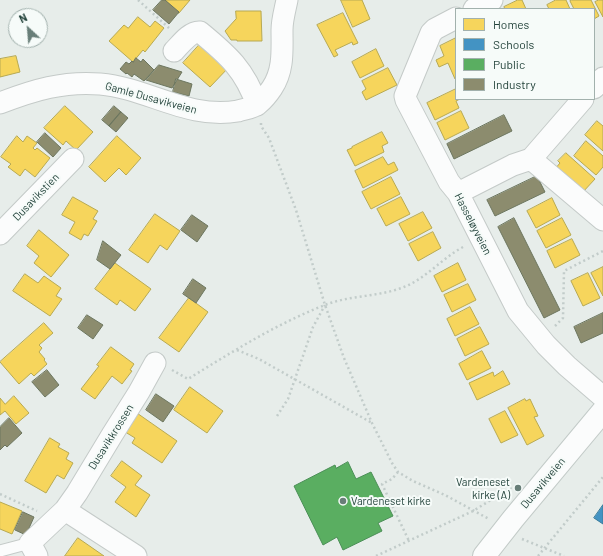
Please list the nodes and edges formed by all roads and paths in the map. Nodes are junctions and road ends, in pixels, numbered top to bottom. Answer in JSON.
{"nodes":[{"id":1,"x":138,"y":0,"type":"edge"},
{"id":2,"x":287,"y":0,"type":"edge"},
{"id":3,"x":492,"y":0,"type":"edge"},
{"id":4,"x":476,"y":8,"type":"edge"},
{"id":5,"x":455,"y":18,"type":"edge"},
{"id":6,"x":179,"y":46,"type":"joint"},
{"id":7,"x":603,"y":78,"type":"edge"},
{"id":8,"x":595,"y":87,"type":"edge"},
{"id":9,"x":582,"y":100,"type":"edge"},
{"id":10,"x":0,"y":103,"type":"edge"},
{"id":11,"x":257,"y":105,"type":"junction"},
{"id":12,"x":531,"y":159,"type":"junction"},
{"id":13,"x":72,"y":160,"type":"dead end"},
{"id":14,"x":458,"y":193,"type":"junction"},
{"id":15,"x":603,"y":220,"type":"edge"},
{"id":16,"x":0,"y":234,"type":"edge"},
{"id":17,"x":480,"y":239,"type":"junction"},
{"id":18,"x":603,"y":251,"type":"edge"},
{"id":19,"x":325,"y":305,"type":"junction"},
{"id":20,"x":537,"y":335,"type":"junction"},
{"id":21,"x":237,"y":350,"type":"junction"},
{"id":22,"x":155,"y":364,"type":"joint"},
{"id":23,"x":296,"y":379,"type":"junction"},
{"id":24,"x":603,"y":397,"type":"edge"},
{"id":25,"x":603,"y":411,"type":"edge"},
{"id":26,"x":277,"y":416,"type":"dead end"},
{"id":27,"x":372,"y":423,"type":"junction"},
{"id":28,"x":398,"y":472,"type":"junction"},
{"id":29,"x":603,"y":477,"type":"edge"},
{"id":30,"x":516,"y":485,"type":"dead end"},
{"id":31,"x":0,"y":494,"type":"edge"},
{"id":32,"x":473,"y":511,"type":"junction"},
{"id":33,"x":60,"y":514,"type":"junction"},
{"id":34,"x":495,"y":521,"type":"dead end"},
{"id":35,"x":518,"y":537,"type":"dead end"},
{"id":36,"x":409,"y":541,"type":"junction"},
{"id":37,"x":545,"y":547,"type":"junction"},
{"id":38,"x":34,"y":550,"type":"edge"},
{"id":39,"x":0,"y":551,"type":"edge"},
{"id":40,"x":136,"y":556,"type":"edge"},
{"id":41,"x":376,"y":556,"type":"edge"},
{"id":42,"x":484,"y":556,"type":"edge"},
{"id":43,"x":538,"y":556,"type":"edge"},
{"id":44,"x":564,"y":556,"type":"edge"}],
"edges":[{"from":1,"to":6,"type":"path"},
{"from":2,"to":11,"type":"street"},
{"from":3,"to":4,"type":"street"},
{"from":5,"to":14,"type":"street","name":"Hasseløyveien"},
{"from":6,"to":11,"type":"street"},
{"from":7,"to":8,"type":"street"},
{"from":9,"to":12,"type":"street"},
{"from":10,"to":11,"type":"street","name":"Gamle Dusavikveien"},
{"from":11,"to":19,"type":"path"},
{"from":12,"to":14,"type":"street"},
{"from":12,"to":15,"type":"street"},
{"from":13,"to":16,"type":"street","name":"Dusavikstien"},
{"from":14,"to":17,"type":"street","name":"Hasseløyveien"},
{"from":17,"to":19,"type":"path"},
{"from":17,"to":20,"type":"street","name":"Hasseløyveien"},
{"from":18,"to":20,"type":"path"},
{"from":19,"to":21,"type":"path"},
{"from":19,"to":23,"type":"path"},
{"from":19,"to":27,"type":"path"},
{"from":20,"to":24,"type":"street","name":"Hasseløyveien"},
{"from":21,"to":22,"type":"path"},
{"from":21,"to":23,"type":"path"},
{"from":22,"to":33,"type":"street","name":"Dusavikkrossen"},
{"from":23,"to":26,"type":"path"},
{"from":23,"to":27,"type":"path"},
{"from":25,"to":42,"type":"main road","name":"Dusavikveien"},
{"from":27,"to":28,"type":"path"},
{"from":28,"to":32,"type":"path"},
{"from":28,"to":36,"type":"path"},
{"from":29,"to":37,"type":"path"},
{"from":30,"to":32,"type":"path"},
{"from":31,"to":33,"type":"path"},
{"from":32,"to":34,"type":"path"},
{"from":32,"to":36,"type":"path"},
{"from":33,"to":38,"type":"street","name":"Dusavikkrossen"},
{"from":33,"to":40,"type":"street"},
{"from":35,"to":37,"type":"path"},
{"from":36,"to":41,"type":"path"},
{"from":37,"to":43,"type":"path"},
{"from":37,"to":44,"type":"path"},
{"from":38,"to":39,"type":"lane","name":"Dusavikkrossen"}]}
